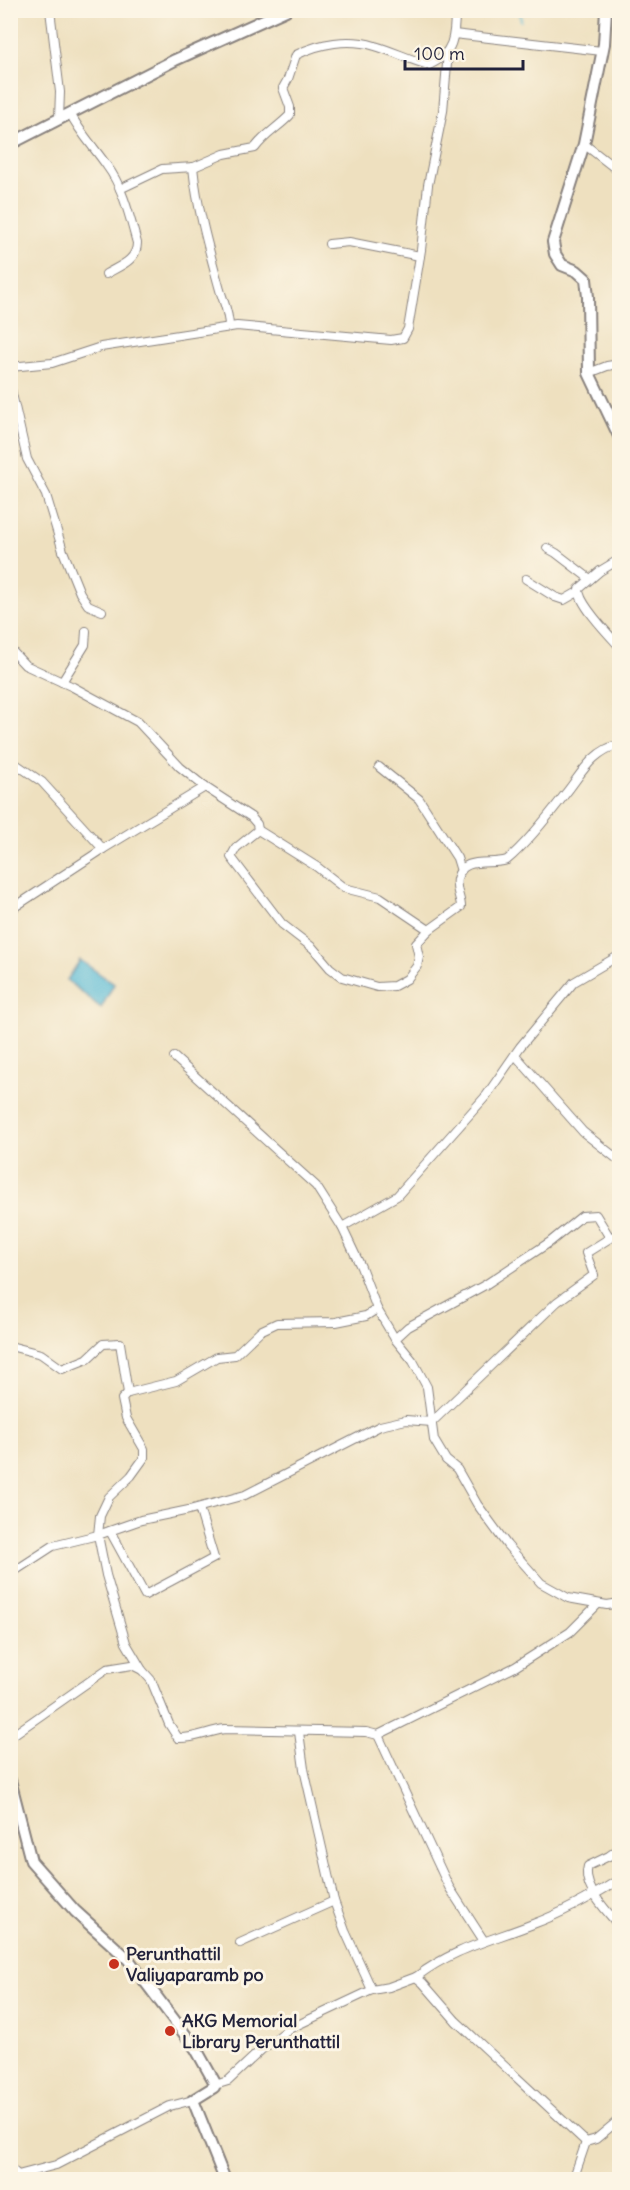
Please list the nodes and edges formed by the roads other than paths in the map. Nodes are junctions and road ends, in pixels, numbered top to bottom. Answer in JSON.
{"nodes":[{"id":1,"x":50,"y":10,"type":"edge"},
{"id":2,"x":286,"y":10,"type":"edge"},
{"id":3,"x":455,"y":10,"type":"edge"},
{"id":4,"x":606,"y":10,"type":"edge"},
{"id":5,"x":454,"y":34,"type":"junction"},
{"id":6,"x":602,"y":51,"type":"junction"},
{"id":7,"x":447,"y":52,"type":"junction"},
{"id":8,"x":70,"y":113,"type":"junction"},
{"id":9,"x":59,"y":119,"type":"junction"},
{"id":10,"x":11,"y":142,"type":"edge"},
{"id":11,"x":584,"y":144,"type":"junction"},
{"id":12,"x":193,"y":167,"type":"junction"},
{"id":13,"x":620,"y":171,"type":"edge"},
{"id":14,"x":120,"y":189,"type":"junction"},
{"id":15,"x":329,"y":244,"type":"dead end"},
{"id":16,"x":420,"y":256,"type":"junction"},
{"id":17,"x":106,"y":274,"type":"dead end"},
{"id":18,"x":229,"y":327,"type":"junction"},
{"id":19,"x":620,"y":364,"type":"edge"},
{"id":20,"x":10,"y":367,"type":"edge"},
{"id":21,"x":589,"y":374,"type":"junction"},
{"id":22,"x":10,"y":385,"type":"edge"},
{"id":23,"x":620,"y":438,"type":"edge"},
{"id":24,"x":548,"y":548,"type":"dead end"},
{"id":25,"x":620,"y":559,"type":"edge"},
{"id":26,"x":526,"y":579,"type":"dead end"},
{"id":27,"x":590,"y":579,"type":"junction"},
{"id":28,"x":578,"y":592,"type":"junction"},
{"id":29,"x":102,"y":611,"type":"dead end"},
{"id":30,"x":86,"y":631,"type":"dead end"},
{"id":31,"x":620,"y":647,"type":"edge"},
{"id":32,"x":10,"y":649,"type":"edge"},
{"id":33,"x":62,"y":682,"type":"junction"},
{"id":34,"x":620,"y":744,"type":"edge"},
{"id":35,"x":10,"y":760,"type":"edge"},
{"id":36,"x":379,"y":767,"type":"dead end"},
{"id":37,"x":206,"y":787,"type":"junction"},
{"id":38,"x":258,"y":830,"type":"junction"},
{"id":39,"x":103,"y":849,"type":"junction"},
{"id":40,"x":461,"y":871,"type":"junction"},
{"id":41,"x":10,"y":910,"type":"edge"},
{"id":42,"x":429,"y":930,"type":"junction"},
{"id":43,"x":620,"y":955,"type":"edge"},
{"id":44,"x":516,"y":1056,"type":"junction"},
{"id":45,"x":174,"y":1057,"type":"dead end"},
{"id":46,"x":620,"y":1161,"type":"edge"},
{"id":47,"x":342,"y":1227,"type":"junction"},
{"id":48,"x":620,"y":1233,"type":"edge"},
{"id":49,"x":610,"y":1238,"type":"junction"},
{"id":50,"x":377,"y":1309,"type":"junction"},
{"id":51,"x":395,"y":1339,"type":"junction"},
{"id":52,"x":10,"y":1346,"type":"edge"},
{"id":53,"x":128,"y":1393,"type":"junction"},
{"id":54,"x":432,"y":1422,"type":"junction"},
{"id":55,"x":199,"y":1508,"type":"junction"},
{"id":56,"x":110,"y":1531,"type":"junction"},
{"id":57,"x":98,"y":1535,"type":"junction"},
{"id":58,"x":10,"y":1574,"type":"edge"},
{"id":59,"x":620,"y":1603,"type":"edge"},
{"id":60,"x":598,"y":1604,"type":"junction"},
{"id":61,"x":142,"y":1670,"type":"junction"},
{"id":62,"x":299,"y":1732,"type":"junction"},
{"id":63,"x":378,"y":1735,"type":"junction"},
{"id":64,"x":10,"y":1737,"type":"edge"},
{"id":65,"x":10,"y":1780,"type":"edge"},
{"id":66,"x":13,"y":1809,"type":"edge"},
{"id":67,"x":620,"y":1848,"type":"edge"},
{"id":68,"x":620,"y":1879,"type":"edge"},
{"id":69,"x":595,"y":1895,"type":"junction"},
{"id":70,"x":334,"y":1901,"type":"junction"},
{"id":71,"x":619,"y":1926,"type":"edge"},
{"id":72,"x":484,"y":1941,"type":"junction"},
{"id":73,"x":240,"y":1943,"type":"dead end"},
{"id":74,"x":416,"y":1977,"type":"junction"},
{"id":75,"x":372,"y":1990,"type":"junction"},
{"id":76,"x":215,"y":2085,"type":"junction"},
{"id":77,"x":193,"y":2100,"type":"junction"},
{"id":78,"x":620,"y":2119,"type":"edge"},
{"id":79,"x":586,"y":2142,"type":"junction"},
{"id":80,"x":14,"y":2174,"type":"edge"},
{"id":81,"x":225,"y":2180,"type":"edge"},
{"id":82,"x":573,"y":2180,"type":"edge"}],
"edges":[{"from":1,"to":9,"type":"street"},
{"from":2,"to":8,"type":"main road"},
{"from":3,"to":5,"type":"street"},
{"from":4,"to":6,"type":"main road"},
{"from":5,"to":6,"type":"street"},
{"from":5,"to":7,"type":"street"},
{"from":6,"to":11,"type":"main road"},
{"from":7,"to":12,"type":"street"},
{"from":7,"to":16,"type":"street"},
{"from":8,"to":9,"type":"main road"},
{"from":8,"to":14,"type":"street"},
{"from":9,"to":10,"type":"main road"},
{"from":11,"to":13,"type":"street"},
{"from":11,"to":21,"type":"main road"},
{"from":12,"to":14,"type":"street"},
{"from":12,"to":18,"type":"street"},
{"from":14,"to":17,"type":"street"},
{"from":15,"to":16,"type":"street"},
{"from":16,"to":18,"type":"street"},
{"from":18,"to":20,"type":"street"},
{"from":19,"to":21,"type":"street"},
{"from":21,"to":23,"type":"main road"},
{"from":22,"to":29,"type":"street"},
{"from":24,"to":27,"type":"street"},
{"from":25,"to":27,"type":"street"},
{"from":26,"to":28,"type":"street"},
{"from":27,"to":28,"type":"street"},
{"from":28,"to":31,"type":"street"},
{"from":30,"to":33,"type":"street"},
{"from":32,"to":33,"type":"street"},
{"from":33,"to":37,"type":"street"},
{"from":34,"to":40,"type":"street"},
{"from":35,"to":39,"type":"street"},
{"from":36,"to":40,"type":"street"},
{"from":37,"to":38,"type":"street"},
{"from":37,"to":39,"type":"street"},
{"from":38,"to":42,"type":"street"},
{"from":38,"to":42,"type":"street"},
{"from":39,"to":41,"type":"street"},
{"from":40,"to":42,"type":"street"},
{"from":43,"to":44,"type":"street"},
{"from":44,"to":46,"type":"street"},
{"from":44,"to":47,"type":"street"},
{"from":45,"to":47,"type":"street"},
{"from":47,"to":50,"type":"street"},
{"from":48,"to":49,"type":"street"},
{"from":49,"to":51,"type":"street"},
{"from":49,"to":54,"type":"street"},
{"from":50,"to":51,"type":"street"},
{"from":50,"to":53,"type":"street"},
{"from":51,"to":54,"type":"street"},
{"from":52,"to":53,"type":"street"},
{"from":53,"to":57,"type":"street"},
{"from":54,"to":55,"type":"street"},
{"from":54,"to":60,"type":"street"},
{"from":55,"to":56,"type":"street"},
{"from":55,"to":56,"type":"street"},
{"from":56,"to":57,"type":"street"},
{"from":57,"to":58,"type":"street"},
{"from":57,"to":61,"type":"street"},
{"from":59,"to":60,"type":"street"},
{"from":60,"to":63,"type":"street"},
{"from":61,"to":62,"type":"street"},
{"from":61,"to":64,"type":"street"},
{"from":62,"to":63,"type":"street"},
{"from":62,"to":70,"type":"street"},
{"from":63,"to":72,"type":"street"},
{"from":65,"to":66,"type":"main road"},
{"from":66,"to":76,"type":"main road"},
{"from":67,"to":69,"type":"street"},
{"from":68,"to":69,"type":"street"},
{"from":69,"to":71,"type":"street"},
{"from":69,"to":72,"type":"street"},
{"from":70,"to":73,"type":"street"},
{"from":70,"to":75,"type":"street"},
{"from":72,"to":74,"type":"street"},
{"from":74,"to":75,"type":"street"},
{"from":74,"to":79,"type":"street"},
{"from":75,"to":76,"type":"street"},
{"from":76,"to":77,"type":"main road"},
{"from":77,"to":80,"type":"street"},
{"from":77,"to":81,"type":"main road"},
{"from":78,"to":79,"type":"street"},
{"from":79,"to":82,"type":"street"}]}
